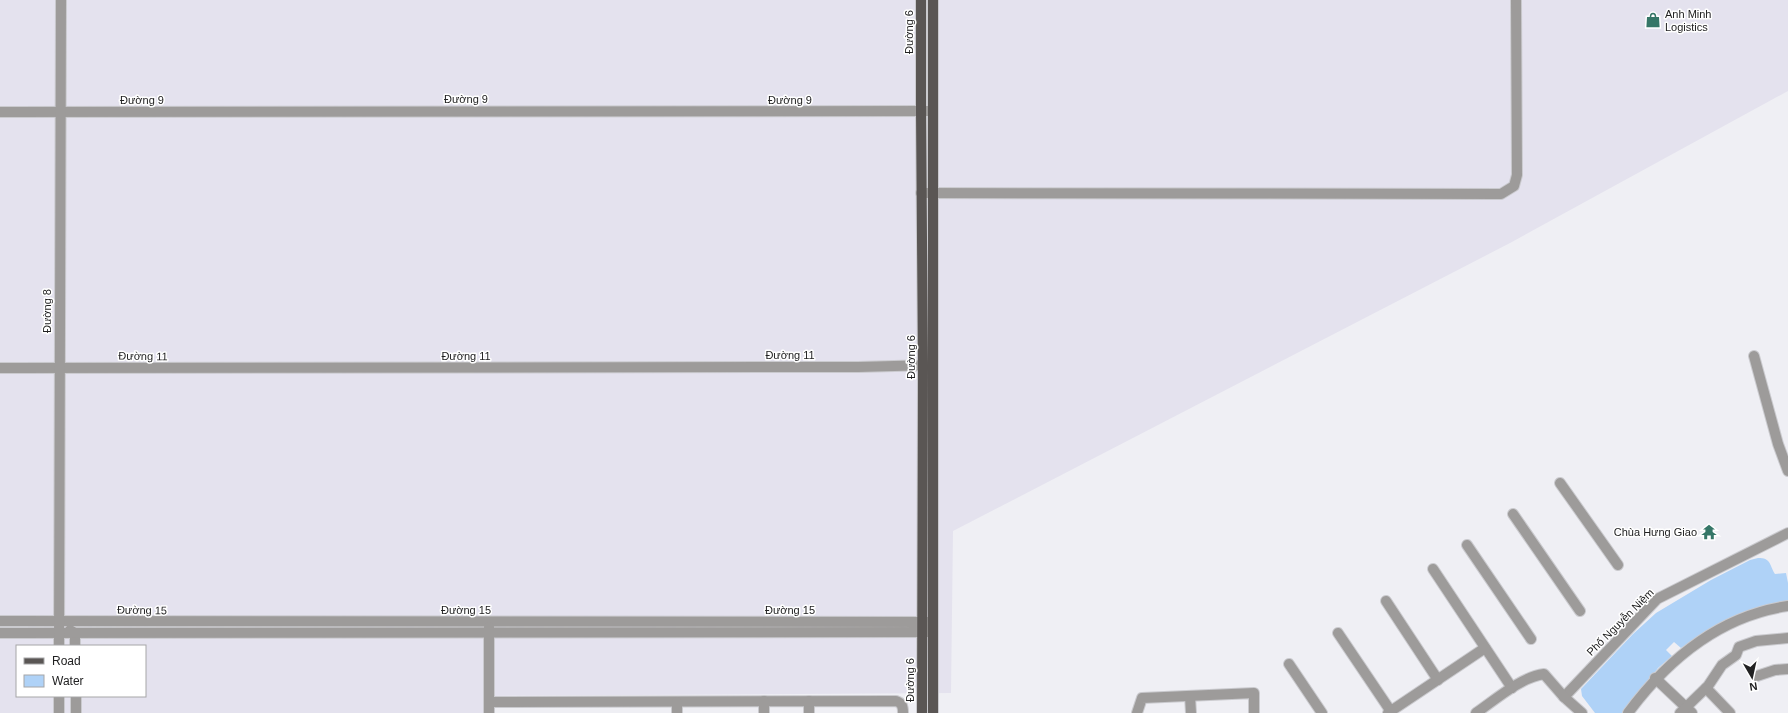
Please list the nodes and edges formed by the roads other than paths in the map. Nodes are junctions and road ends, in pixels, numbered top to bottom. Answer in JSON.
{"nodes":[{"id":1,"x":61,"y":0,"type":"edge"},
{"id":2,"x":921,"y":0,"type":"edge"},
{"id":3,"x":933,"y":0,"type":"edge"},
{"id":4,"x":1516,"y":0,"type":"edge"},
{"id":5,"x":920,"y":111,"type":"junction"},
{"id":6,"x":932,"y":111,"type":"junction"},
{"id":7,"x":0,"y":112,"type":"edge"},
{"id":8,"x":60,"y":112,"type":"junction"},
{"id":9,"x":921,"y":193,"type":"junction"},
{"id":10,"x":933,"y":193,"type":"junction"},
{"id":11,"x":1754,"y":356,"type":"dead end"},
{"id":12,"x":928,"y":365,"type":"junction"},
{"id":13,"x":0,"y":368,"type":"edge"},
{"id":14,"x":59,"y":368,"type":"junction"},
{"id":15,"x":1778,"y":444,"type":"junction"},
{"id":16,"x":1788,"y":448,"type":"edge"},
{"id":17,"x":1788,"y":471,"type":"edge"},
{"id":18,"x":1560,"y":483,"type":"dead end"},
{"id":19,"x":1513,"y":514,"type":"dead end"},
{"id":20,"x":1788,"y":533,"type":"edge"},
{"id":21,"x":1467,"y":545,"type":"dead end"},
{"id":22,"x":1618,"y":565,"type":"dead end"},
{"id":23,"x":1433,"y":569,"type":"dead end"},
{"id":24,"x":1386,"y":601,"type":"dead end"},
{"id":25,"x":1788,"y":606,"type":"edge"},
{"id":26,"x":1580,"y":611,"type":"dead end"},
{"id":27,"x":0,"y":621,"type":"edge"},
{"id":28,"x":59,"y":621,"type":"junction"},
{"id":29,"x":489,"y":622,"type":"junction"},
{"id":30,"x":776,"y":627,"type":"junction"},
{"id":31,"x":927,"y":627,"type":"junction"},
{"id":32,"x":0,"y":633,"type":"edge"},
{"id":33,"x":59,"y":633,"type":"junction"},
{"id":34,"x":75,"y":633,"type":"junction"},
{"id":35,"x":489,"y":633,"type":"junction"},
{"id":36,"x":1338,"y":633,"type":"dead end"},
{"id":37,"x":1788,"y":638,"type":"edge"},
{"id":38,"x":1531,"y":639,"type":"dead end"},
{"id":39,"x":59,"y":645,"type":"edge"},
{"id":40,"x":75,"y":645,"type":"edge"},
{"id":41,"x":1485,"y":648,"type":"junction"},
{"id":42,"x":1289,"y":664,"type":"dead end"},
{"id":43,"x":1788,"y":669,"type":"edge"},
{"id":44,"x":1757,"y":676,"type":"dead end"},
{"id":45,"x":1655,"y":678,"type":"junction"},
{"id":46,"x":1438,"y":680,"type":"junction"},
{"id":47,"x":1512,"y":688,"type":"junction"},
{"id":48,"x":1706,"y":688,"type":"junction"},
{"id":49,"x":1190,"y":696,"type":"junction"},
{"id":50,"x":1564,"y":696,"type":"junction"},
{"id":51,"x":59,"y":697,"type":"edge"},
{"id":52,"x":76,"y":697,"type":"edge"},
{"id":53,"x":764,"y":701,"type":"junction"},
{"id":54,"x":809,"y":701,"type":"junction"},
{"id":55,"x":489,"y":702,"type":"junction"},
{"id":56,"x":631,"y":702,"type":"junction"},
{"id":57,"x":677,"y":702,"type":"junction"},
{"id":58,"x":1686,"y":711,"type":"edge"},
{"id":59,"x":1390,"y":712,"type":"edge"},
{"id":60,"x":59,"y":713,"type":"edge"},
{"id":61,"x":76,"y":713,"type":"edge"},
{"id":62,"x":489,"y":713,"type":"edge"},
{"id":63,"x":631,"y":713,"type":"edge"},
{"id":64,"x":677,"y":713,"type":"edge"},
{"id":65,"x":764,"y":713,"type":"edge"},
{"id":66,"x":809,"y":713,"type":"edge"},
{"id":67,"x":903,"y":713,"type":"edge"},
{"id":68,"x":922,"y":713,"type":"edge"},
{"id":69,"x":933,"y":713,"type":"edge"},
{"id":70,"x":1137,"y":713,"type":"edge"},
{"id":71,"x":1191,"y":713,"type":"edge"},
{"id":72,"x":1254,"y":713,"type":"edge"},
{"id":73,"x":1322,"y":713,"type":"edge"},
{"id":74,"x":1476,"y":713,"type":"edge"},
{"id":75,"x":1582,"y":713,"type":"edge"},
{"id":76,"x":1628,"y":713,"type":"edge"},
{"id":77,"x":1730,"y":713,"type":"edge"}],
"edges":[{"from":1,"to":8,"type":"street","name":"Đường 8"},
{"from":2,"to":5,"type":"main road","name":"Đường 6"},
{"from":3,"to":6,"type":"main road","name":"Đường 6"},
{"from":4,"to":10,"type":"street"},
{"from":5,"to":6,"type":"street","name":"Đường 9"},
{"from":5,"to":8,"type":"street","name":"Đường 9"},
{"from":5,"to":9,"type":"main road","name":"Đường 6"},
{"from":6,"to":10,"type":"main road","name":"Đường 6"},
{"from":7,"to":8,"type":"street","name":"Đường 9"},
{"from":8,"to":14,"type":"street","name":"Đường 8"},
{"from":9,"to":10,"type":"street"},
{"from":9,"to":12,"type":"main road","name":"Đường 6"},
{"from":10,"to":12,"type":"main road","name":"Đường 6"},
{"from":11,"to":15,"type":"street"},
{"from":12,"to":14,"type":"street","name":"Đường 11"},
{"from":12,"to":31,"type":"main road","name":"Đường 6"},
{"from":13,"to":14,"type":"street","name":"Đường 11"},
{"from":14,"to":28,"type":"street","name":"Đường 8"},
{"from":15,"to":16,"type":"street"},
{"from":15,"to":17,"type":"street"},
{"from":18,"to":22,"type":"street"},
{"from":19,"to":26,"type":"street"},
{"from":20,"to":50,"type":"street","name":"Phố Nguyễn Niệm"},
{"from":21,"to":38,"type":"street"},
{"from":23,"to":41,"type":"street"},
{"from":24,"to":46,"type":"street"},
{"from":25,"to":45,"type":"street"},
{"from":27,"to":28,"type":"street","name":"Đường 15"},
{"from":28,"to":29,"type":"street","name":"Đường 15"},
{"from":28,"to":33,"type":"street","name":"Đường 8"},
{"from":28,"to":34,"type":"street"},
{"from":29,"to":30,"type":"street","name":"Đường 15"},
{"from":29,"to":35,"type":"street"},
{"from":30,"to":31,"type":"street","name":"Đường 15"},
{"from":30,"to":35,"type":"street","name":"Đường 15"},
{"from":31,"to":68,"type":"main road","name":"Đường 6"},
{"from":31,"to":69,"type":"main road","name":"Đường 6"},
{"from":32,"to":33,"type":"street","name":"Đường 15"},
{"from":33,"to":34,"type":"street","name":"Đường 15"},
{"from":33,"to":39,"type":"street","name":"Đường 8"},
{"from":34,"to":35,"type":"street","name":"Đường 15"},
{"from":34,"to":40,"type":"street"},
{"from":35,"to":55,"type":"street"},
{"from":36,"to":59,"type":"street"},
{"from":37,"to":48,"type":"street"},
{"from":41,"to":46,"type":"street"},
{"from":41,"to":47,"type":"street"},
{"from":42,"to":73,"type":"street"},
{"from":43,"to":44,"type":"street"},
{"from":45,"to":58,"type":"street"},
{"from":45,"to":76,"type":"street"},
{"from":46,"to":59,"type":"street"},
{"from":47,"to":50,"type":"street"},
{"from":47,"to":74,"type":"street"},
{"from":48,"to":58,"type":"street"},
{"from":48,"to":77,"type":"street"},
{"from":49,"to":70,"type":"street"},
{"from":49,"to":71,"type":"street"},
{"from":49,"to":72,"type":"street"},
{"from":50,"to":75,"type":"street"},
{"from":51,"to":60,"type":"street"},
{"from":52,"to":61,"type":"street"},
{"from":53,"to":54,"type":"street"},
{"from":53,"to":57,"type":"street"},
{"from":53,"to":65,"type":"street"},
{"from":54,"to":66,"type":"street"},
{"from":54,"to":67,"type":"street"},
{"from":55,"to":56,"type":"street"},
{"from":55,"to":62,"type":"street"},
{"from":56,"to":57,"type":"street"},
{"from":56,"to":63,"type":"street"},
{"from":57,"to":64,"type":"street"}]}
